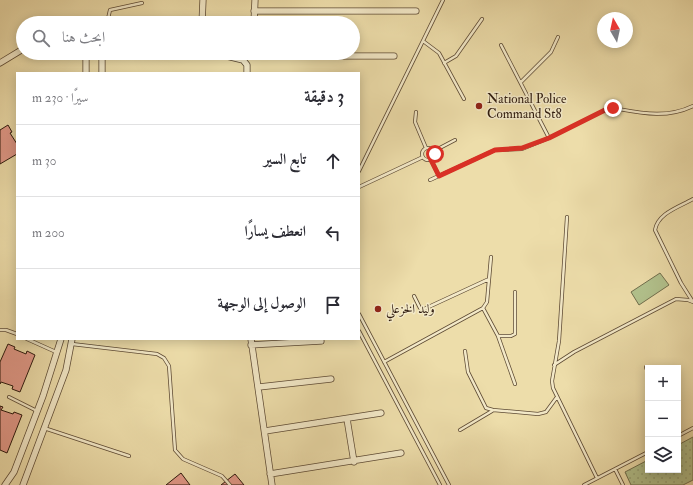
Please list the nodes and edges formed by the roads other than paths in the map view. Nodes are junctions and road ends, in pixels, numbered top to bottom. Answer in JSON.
{"nodes":[{"id":1,"x":203,"y":0,"type":"edge"},
{"id":2,"x":255,"y":0,"type":"edge"},
{"id":3,"x":443,"y":0,"type":"edge"},
{"id":4,"x":142,"y":3,"type":"dead end"},
{"id":5,"x":254,"y":11,"type":"junction"},
{"id":6,"x":416,"y":11,"type":"dead end"},
{"id":7,"x":109,"y":16,"type":"edge"},
{"id":8,"x":202,"y":16,"type":"edge"},
{"id":9,"x":254,"y":16,"type":"edge"},
{"id":10,"x":482,"y":19,"type":"dead end"},
{"id":11,"x":558,"y":37,"type":"dead end"},
{"id":12,"x":423,"y":41,"type":"junction"},
{"id":13,"x":501,"y":45,"type":"dead end"},
{"id":14,"x":16,"y":53,"type":"edge"},
{"id":15,"x":360,"y":56,"type":"edge"},
{"id":16,"x":394,"y":56,"type":"dead end"},
{"id":17,"x":86,"y":60,"type":"edge"},
{"id":18,"x":102,"y":60,"type":"edge"},
{"id":19,"x":239,"y":60,"type":"edge"},
{"id":20,"x":246,"y":62,"type":"joint"},
{"id":21,"x":0,"y":63,"type":"edge"},
{"id":22,"x":444,"y":63,"type":"junction"},
{"id":23,"x":86,"y":72,"type":"edge"},
{"id":24,"x":102,"y":72,"type":"edge"},
{"id":25,"x":247,"y":72,"type":"edge"},
{"id":26,"x":521,"y":82,"type":"junction"},
{"id":27,"x":464,"y":100,"type":"dead end"},
{"id":28,"x":693,"y":106,"type":"edge"},
{"id":29,"x":416,"y":112,"type":"dead end"},
{"id":30,"x":549,"y":138,"type":"junction"},
{"id":31,"x":455,"y":140,"type":"dead end"},
{"id":32,"x":426,"y":148,"type":"junction"},
{"id":33,"x":434,"y":151,"type":"junction"},
{"id":34,"x":423,"y":157,"type":"junction"},
{"id":35,"x":431,"y":160,"type":"junction"},
{"id":36,"x":360,"y":169,"type":"edge"},
{"id":37,"x":439,"y":176,"type":"junction"},
{"id":38,"x":430,"y":180,"type":"dead end"},
{"id":39,"x":360,"y":187,"type":"edge"},
{"id":40,"x":693,"y":199,"type":"edge"},
{"id":41,"x":567,"y":216,"type":"dead end"},
{"id":42,"x":491,"y":257,"type":"dead end"},
{"id":43,"x":489,"y":279,"type":"junction"},
{"id":44,"x":515,"y":292,"type":"dead end"},
{"id":45,"x":414,"y":296,"type":"dead end"},
{"id":46,"x":693,"y":302,"type":"edge"},
{"id":47,"x":483,"y":308,"type":"junction"},
{"id":48,"x":360,"y":316,"type":"edge"},
{"id":49,"x":0,"y":330,"type":"edge"},
{"id":50,"x":360,"y":333,"type":"edge"},
{"id":51,"x":16,"y":334,"type":"edge"},
{"id":52,"x":498,"y":336,"type":"junction"},
{"id":53,"x":29,"y":340,"type":"edge"},
{"id":54,"x":61,"y":340,"type":"edge"},
{"id":55,"x":72,"y":341,"type":"edge"},
{"id":56,"x":321,"y":341,"type":"dead end"},
{"id":57,"x":251,"y":342,"type":"edge"},
{"id":58,"x":465,"y":351,"type":"dead end"},
{"id":59,"x":58,"y":353,"type":"junction"},
{"id":60,"x":384,"y":362,"type":"junction"},
{"id":61,"x":554,"y":366,"type":"junction"},
{"id":62,"x":331,"y":379,"type":"dead end"},
{"id":63,"x":515,"y":384,"type":"dead end"},
{"id":64,"x":259,"y":387,"type":"junction"},
{"id":65,"x":9,"y":397,"type":"dead end"},
{"id":66,"x":557,"y":397,"type":"junction"},
{"id":67,"x":493,"y":410,"type":"junction"},
{"id":68,"x":38,"y":411,"type":"junction"},
{"id":69,"x":381,"y":414,"type":"dead end"},
{"id":70,"x":347,"y":419,"type":"junction"},
{"id":71,"x":44,"y":428,"type":"junction"},
{"id":72,"x":693,"y":428,"type":"edge"},
{"id":73,"x":460,"y":430,"type":"dead end"},
{"id":74,"x":265,"y":431,"type":"junction"},
{"id":75,"x":681,"y":434,"type":"edge"},
{"id":76,"x":401,"y":453,"type":"dead end"},
{"id":77,"x":645,"y":454,"type":"edge"},
{"id":78,"x":129,"y":456,"type":"dead end"},
{"id":79,"x":354,"y":462,"type":"junction"},
{"id":80,"x":615,"y":469,"type":"junction"},
{"id":81,"x":270,"y":474,"type":"junction"},
{"id":82,"x":597,"y":478,"type":"junction"},
{"id":83,"x":5,"y":485,"type":"edge"},
{"id":84,"x":23,"y":485,"type":"edge"},
{"id":85,"x":230,"y":485,"type":"edge"},
{"id":86,"x":272,"y":485,"type":"edge"},
{"id":87,"x":440,"y":485,"type":"edge"},
{"id":88,"x":449,"y":485,"type":"edge"},
{"id":89,"x":584,"y":485,"type":"edge"},
{"id":90,"x":623,"y":485,"type":"edge"}],
"edges":[{"from":1,"to":8,"type":"street"},
{"from":2,"to":5,"type":"street"},
{"from":3,"to":12,"type":"lane"},
{"from":4,"to":7,"type":"lane"},
{"from":5,"to":6,"type":"street"},
{"from":5,"to":9,"type":"street"},
{"from":10,"to":22,"type":"lane"},
{"from":11,"to":26,"type":"lane"},
{"from":12,"to":22,"type":"lane"},
{"from":12,"to":36,"type":"lane"},
{"from":13,"to":26,"type":"lane"},
{"from":14,"to":21,"type":"street"},
{"from":15,"to":16,"type":"street"},
{"from":17,"to":23,"type":"street"},
{"from":18,"to":24,"type":"street"},
{"from":19,"to":20,"type":"street"},
{"from":20,"to":25,"type":"street"},
{"from":22,"to":27,"type":"lane"},
{"from":26,"to":30,"type":"lane"},
{"from":28,"to":30,"type":"lane"},
{"from":29,"to":32,"type":"lane"},
{"from":30,"to":37,"type":"lane"},
{"from":31,"to":33,"type":"lane"},
{"from":32,"to":33,"type":"lane"},
{"from":32,"to":34,"type":"lane"},
{"from":33,"to":35,"type":"lane"},
{"from":34,"to":35,"type":"lane"},
{"from":34,"to":39,"type":"lane"},
{"from":35,"to":37,"type":"lane"},
{"from":37,"to":38,"type":"lane"},
{"from":40,"to":46,"type":"lane"},
{"from":41,"to":61,"type":"lane"},
{"from":42,"to":43,"type":"lane"},
{"from":43,"to":45,"type":"lane"},
{"from":43,"to":47,"type":"lane"},
{"from":44,"to":52,"type":"lane"},
{"from":46,"to":61,"type":"lane"},
{"from":47,"to":52,"type":"lane"},
{"from":47,"to":60,"type":"lane"},
{"from":48,"to":60,"type":"lane"},
{"from":49,"to":51,"type":"lane"},
{"from":50,"to":87,"type":"lane"},
{"from":52,"to":63,"type":"lane"},
{"from":53,"to":59,"type":"lane"},
{"from":54,"to":59,"type":"street"},
{"from":55,"to":71,"type":"street"},
{"from":55,"to":85,"type":"lane"},
{"from":56,"to":57,"type":"street"},
{"from":57,"to":64,"type":"street"},
{"from":58,"to":67,"type":"lane"},
{"from":59,"to":68,"type":"street"},
{"from":60,"to":88,"type":"lane"},
{"from":61,"to":66,"type":"lane"},
{"from":62,"to":64,"type":"street"},
{"from":64,"to":74,"type":"street"},
{"from":65,"to":68,"type":"lane"},
{"from":66,"to":67,"type":"lane"},
{"from":66,"to":82,"type":"lane"},
{"from":67,"to":73,"type":"lane"},
{"from":68,"to":83,"type":"street"},
{"from":69,"to":70,"type":"street"},
{"from":70,"to":74,"type":"street"},
{"from":70,"to":79,"type":"street"},
{"from":71,"to":78,"type":"lane"},
{"from":71,"to":84,"type":"street"},
{"from":72,"to":75,"type":"lane"},
{"from":74,"to":81,"type":"street"},
{"from":76,"to":79,"type":"street"},
{"from":77,"to":80,"type":"lane"},
{"from":79,"to":81,"type":"street"},
{"from":80,"to":82,"type":"lane"},
{"from":80,"to":90,"type":"lane"},
{"from":81,"to":86,"type":"street"},
{"from":82,"to":89,"type":"lane"}]}
